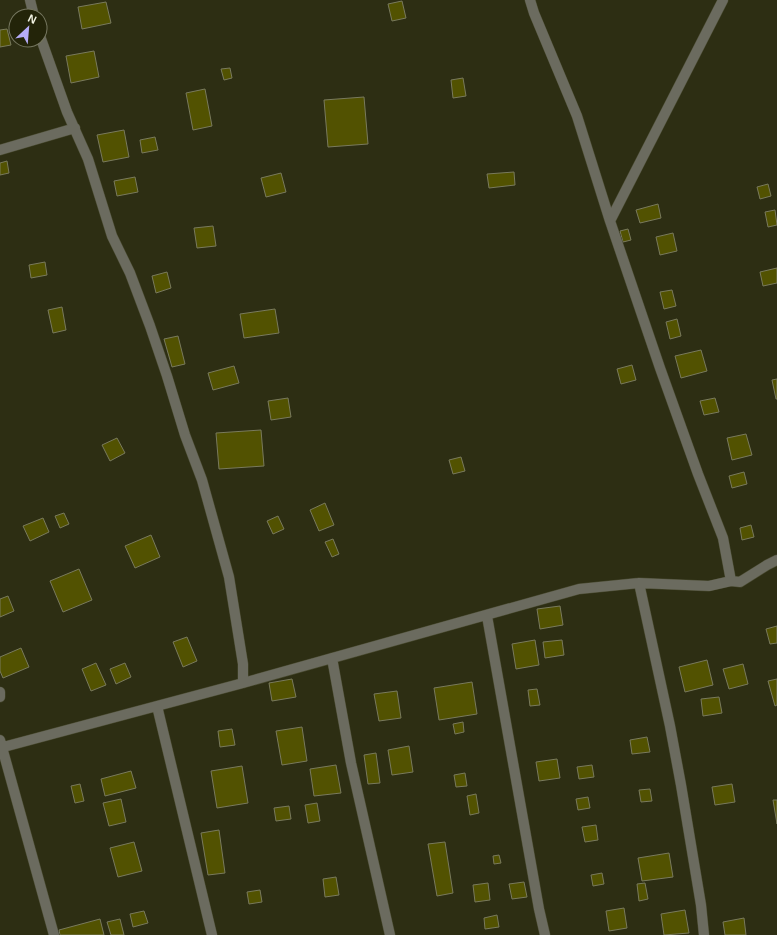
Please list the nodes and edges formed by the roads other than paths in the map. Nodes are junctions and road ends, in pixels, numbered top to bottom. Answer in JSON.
{"nodes":[{"id":1,"x":530,"y":0,"type":"edge"},
{"id":2,"x":723,"y":0,"type":"edge"},
{"id":3,"x":44,"y":48,"type":"edge"},
{"id":4,"x":75,"y":128,"type":"junction"},
{"id":5,"x":0,"y":150,"type":"edge"},
{"id":6,"x":610,"y":222,"type":"junction"},
{"id":7,"x":777,"y":560,"type":"edge"},
{"id":8,"x":731,"y":581,"type":"junction"},
{"id":9,"x":639,"y":583,"type":"junction"},
{"id":10,"x":487,"y":616,"type":"junction"},
{"id":11,"x":332,"y":658,"type":"junction"},
{"id":12,"x":243,"y":683,"type":"junction"},
{"id":13,"x":0,"y":692,"type":"edge"},
{"id":14,"x":0,"y":697,"type":"edge"},
{"id":15,"x":157,"y":706,"type":"junction"},
{"id":16,"x":1,"y":745,"type":"edge"},
{"id":17,"x":54,"y":935,"type":"edge"},
{"id":18,"x":212,"y":935,"type":"edge"},
{"id":19,"x":390,"y":935,"type":"edge"},
{"id":20,"x":545,"y":935,"type":"edge"},
{"id":21,"x":704,"y":935,"type":"edge"}],
"edges":[{"from":1,"to":6,"type":"street"},
{"from":2,"to":6,"type":"street"},
{"from":3,"to":4,"type":"street"},
{"from":4,"to":5,"type":"street"},
{"from":4,"to":12,"type":"street"},
{"from":6,"to":8,"type":"street"},
{"from":7,"to":8,"type":"street"},
{"from":8,"to":9,"type":"street"},
{"from":9,"to":10,"type":"street"},
{"from":9,"to":21,"type":"street"},
{"from":10,"to":11,"type":"street"},
{"from":10,"to":20,"type":"street"},
{"from":11,"to":12,"type":"street"},
{"from":11,"to":19,"type":"street"},
{"from":12,"to":15,"type":"street"},
{"from":13,"to":14,"type":"street"},
{"from":15,"to":16,"type":"street"},
{"from":15,"to":18,"type":"street"},
{"from":16,"to":17,"type":"street"}]}
